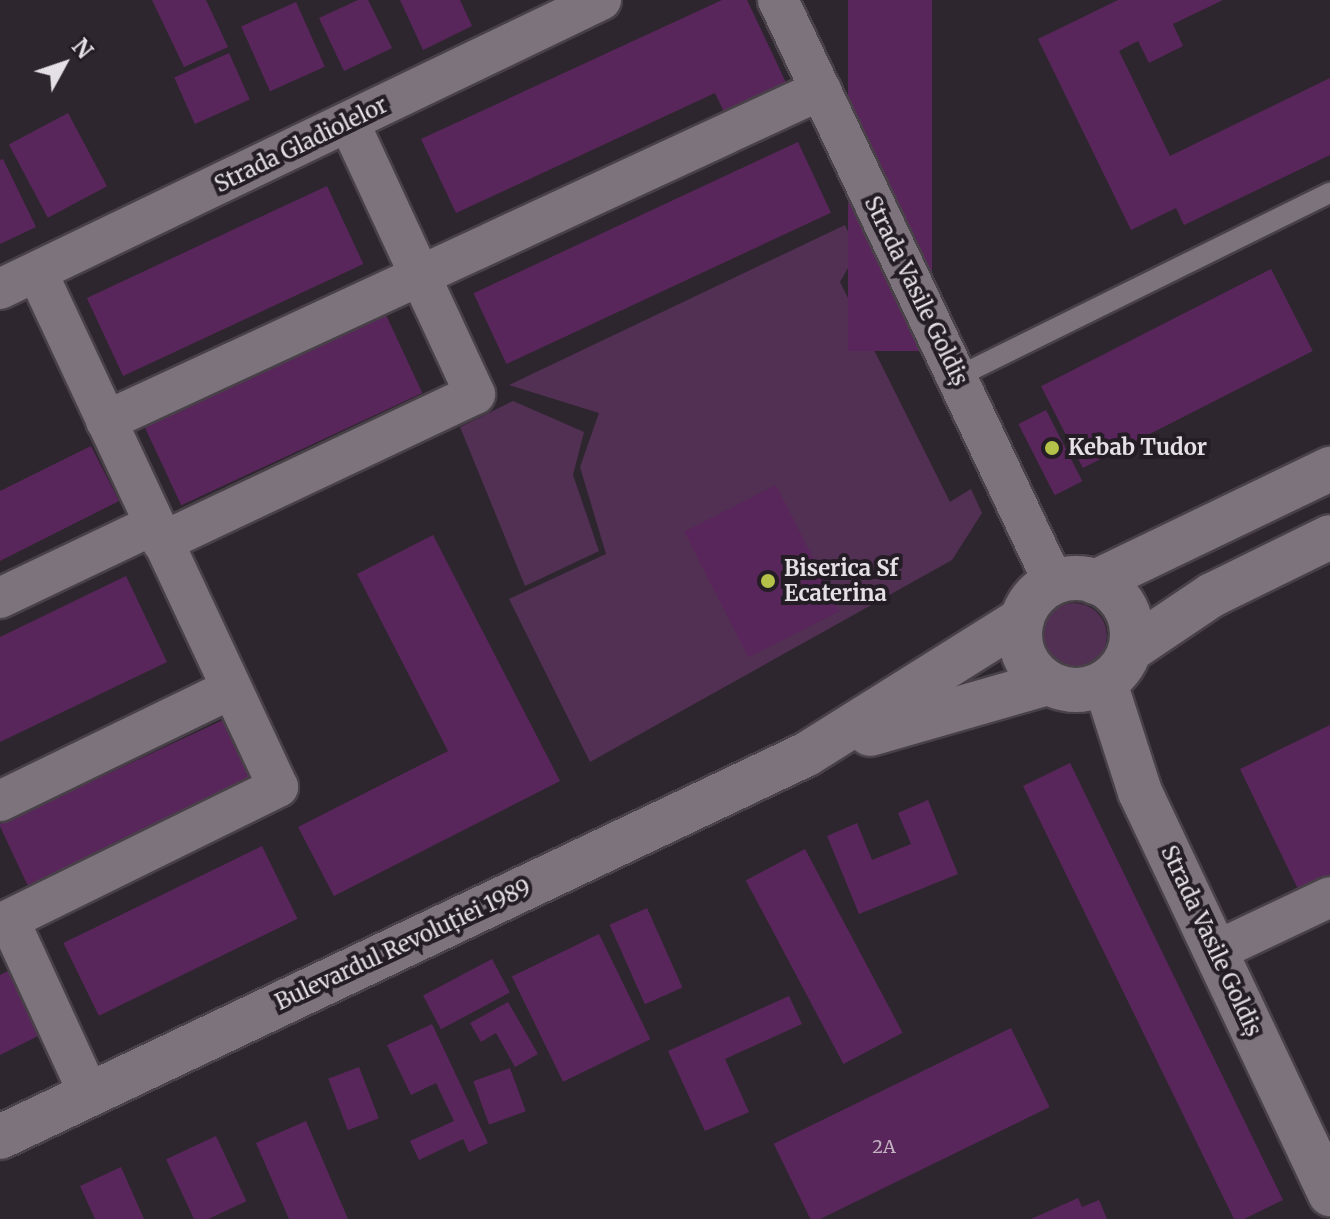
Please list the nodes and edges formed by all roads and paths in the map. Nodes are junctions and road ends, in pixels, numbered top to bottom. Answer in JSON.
{"nodes":[{"id":1,"x":601,"y":0,"type":"edge"},
{"id":2,"x":778,"y":0,"type":"edge"},
{"id":3,"x":821,"y":90,"type":"junction"},
{"id":4,"x":349,"y":122,"type":"junction"},
{"id":5,"x":1330,"y":193,"type":"edge"},
{"id":6,"x":37,"y":272,"type":"junction"},
{"id":7,"x":422,"y":276,"type":"junction"},
{"id":8,"x":0,"y":289,"type":"edge"},
{"id":9,"x":957,"y":377,"type":"junction"},
{"id":10,"x":106,"y":421,"type":"junction"},
{"id":11,"x":1330,"y":469,"type":"edge"},
{"id":12,"x":158,"y":534,"type":"junction"},
{"id":13,"x":1330,"y":537,"type":"edge"},
{"id":14,"x":1075,"y":582,"type":"junction"},
{"id":15,"x":0,"y":598,"type":"edge"},
{"id":16,"x":1022,"y":619,"type":"junction"},
{"id":17,"x":1118,"y":666,"type":"junction"},
{"id":18,"x":1048,"y":683,"type":"junction"},
{"id":19,"x":231,"y":689,"type":"junction"},
{"id":20,"x":807,"y":754,"type":"junction"},
{"id":21,"x":0,"y":801,"type":"edge"},
{"id":22,"x":1330,"y":897,"type":"edge"},
{"id":23,"x":4,"y":922,"type":"edge"},
{"id":24,"x":1216,"y":951,"type":"junction"},
{"id":25,"x":89,"y":1094,"type":"junction"},
{"id":26,"x":0,"y":1137,"type":"edge"},
{"id":27,"x":1330,"y":1194,"type":"edge"}],
"edges":[{"from":1,"to":4,"type":"street","name":"Strada Gladiolelor"},
{"from":2,"to":3,"type":"street","name":"Strada Vasile Goldiș"},
{"from":3,"to":7,"type":"street"},
{"from":3,"to":9,"type":"street","name":"Strada Vasile Goldiș"},
{"from":4,"to":6,"type":"street","name":"Strada Gladiolelor"},
{"from":4,"to":7,"type":"street"},
{"from":5,"to":9,"type":"lane"},
{"from":6,"to":8,"type":"street","name":"Strada Gladiolelor"},
{"from":6,"to":10,"type":"street"},
{"from":7,"to":10,"type":"street"},
{"from":7,"to":12,"type":"street"},
{"from":9,"to":14,"type":"street","name":"Strada Vasile Goldiș"},
{"from":10,"to":12,"type":"street"},
{"from":11,"to":14,"type":"main road"},
{"from":12,"to":15,"type":"street"},
{"from":12,"to":19,"type":"street"},
{"from":13,"to":17,"type":"main road"},
{"from":14,"to":16,"type":"main road"},
{"from":14,"to":17,"type":"main road"},
{"from":16,"to":18,"type":"main road"},
{"from":16,"to":20,"type":"main road","name":"Bulevardul Revoluției 1989"},
{"from":17,"to":18,"type":"main road"},
{"from":17,"to":24,"type":"main road","name":"Strada Vasile Goldiș"},
{"from":18,"to":20,"type":"main road","name":"Bulevardul Revoluției 1989"},
{"from":19,"to":21,"type":"street"},
{"from":19,"to":23,"type":"street"},
{"from":20,"to":25,"type":"main road","name":"Bulevardul Revoluției 1989"},
{"from":22,"to":24,"type":"street"},
{"from":23,"to":25,"type":"street"},
{"from":24,"to":27,"type":"main road","name":"Strada Vasile Goldiș"},
{"from":25,"to":26,"type":"main road","name":"Bulevardul Revoluției 1989"}]}
